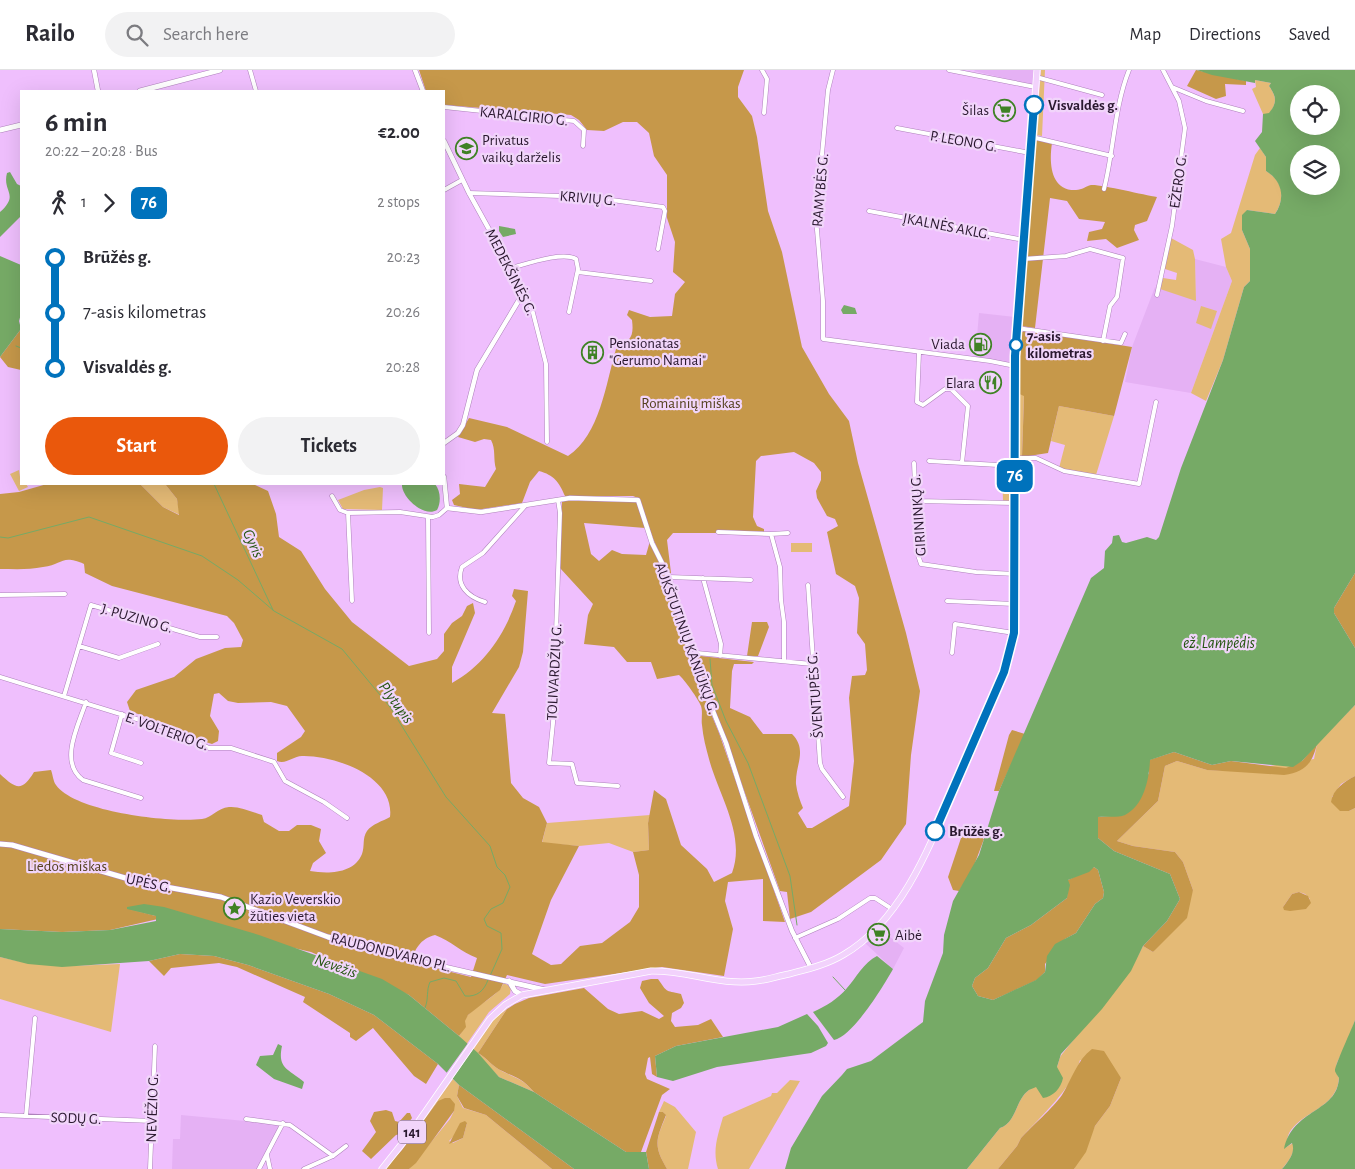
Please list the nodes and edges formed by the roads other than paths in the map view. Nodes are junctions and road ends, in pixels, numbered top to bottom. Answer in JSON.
{"nodes":[{"id":1,"x":94,"y":70,"type":"edge"},
{"id":2,"x":220,"y":70,"type":"edge"},
{"id":3,"x":250,"y":70,"type":"edge"},
{"id":4,"x":414,"y":70,"type":"edge"},
{"id":5,"x":762,"y":70,"type":"edge"},
{"id":6,"x":833,"y":70,"type":"edge"},
{"id":7,"x":949,"y":70,"type":"edge"},
{"id":8,"x":1037,"y":70,"type":"edge"},
{"id":9,"x":1129,"y":70,"type":"edge"},
{"id":10,"x":1163,"y":70,"type":"edge"},
{"id":11,"x":1036,"y":77,"type":"junction"},
{"id":12,"x":1035,"y":87,"type":"junction"},
{"id":13,"x":1172,"y":87,"type":"junction"},
{"id":14,"x":98,"y":90,"type":"edge"},
{"id":15,"x":144,"y":90,"type":"edge"},
{"id":16,"x":256,"y":90,"type":"edge"},
{"id":17,"x":423,"y":90,"type":"edge"},
{"id":18,"x":1102,"y":95,"type":"dead end"},
{"id":19,"x":445,"y":107,"type":"edge"},
{"id":20,"x":1243,"y":111,"type":"dead end"},
{"id":21,"x":764,"y":113,"type":"dead end"},
{"id":22,"x":20,"y":124,"type":"edge"},
{"id":23,"x":897,"y":128,"type":"dead end"},
{"id":24,"x":0,"y":130,"type":"edge"},
{"id":25,"x":1032,"y":137,"type":"junction"},
{"id":26,"x":445,"y":143,"type":"edge"},
{"id":27,"x":583,"y":146,"type":"dead end"},
{"id":28,"x":1030,"y":153,"type":"junction"},
{"id":29,"x":1112,"y":156,"type":"junction"},
{"id":30,"x":462,"y":180,"type":"junction"},
{"id":31,"x":445,"y":189,"type":"edge"},
{"id":32,"x":1104,"y":189,"type":"dead end"},
{"id":33,"x":469,"y":193,"type":"junction"},
{"id":34,"x":869,"y":211,"type":"dead end"},
{"id":35,"x":1024,"y":240,"type":"junction"},
{"id":36,"x":658,"y":249,"type":"dead end"},
{"id":37,"x":1023,"y":259,"type":"junction"},
{"id":38,"x":511,"y":268,"type":"junction"},
{"id":39,"x":578,"y":272,"type":"junction"},
{"id":40,"x":652,"y":281,"type":"dead end"},
{"id":41,"x":523,"y":291,"type":"junction"},
{"id":42,"x":1157,"y":295,"type":"dead end"},
{"id":43,"x":569,"y":312,"type":"dead end"},
{"id":44,"x":1017,"y":328,"type":"junction"},
{"id":45,"x":1125,"y":334,"type":"dead end"},
{"id":46,"x":1103,"y":341,"type":"junction"},
{"id":47,"x":919,"y":353,"type":"junction"},
{"id":48,"x":1015,"y":366,"type":"junction"},
{"id":49,"x":1156,"y":402,"type":"dead end"},
{"id":50,"x":445,"y":442,"type":"edge"},
{"id":51,"x":547,"y":442,"type":"dead end"},
{"id":52,"x":1014,"y":458,"type":"junction"},
{"id":53,"x":929,"y":461,"type":"dead end"},
{"id":54,"x":914,"y":463,"type":"dead end"},
{"id":55,"x":962,"y":463,"type":"junction"},
{"id":56,"x":1015,"y":466,"type":"junction"},
{"id":57,"x":445,"y":485,"type":"edge"},
{"id":58,"x":332,"y":496,"type":"dead end"},
{"id":59,"x":558,"y":500,"type":"junction"},
{"id":60,"x":917,"y":501,"type":"junction"},
{"id":61,"x":1014,"y":503,"type":"junction"},
{"id":62,"x":525,"y":506,"type":"junction"},
{"id":63,"x":447,"y":508,"type":"junction"},
{"id":64,"x":348,"y":513,"type":"junction"},
{"id":65,"x":428,"y":517,"type":"junction"},
{"id":66,"x":718,"y":532,"type":"dead end"},
{"id":67,"x":788,"y":533,"type":"dead end"},
{"id":68,"x":771,"y":534,"type":"junction"},
{"id":69,"x":1015,"y":574,"type":"junction"},
{"id":70,"x":669,"y":577,"type":"junction"},
{"id":71,"x":703,"y":578,"type":"junction"},
{"id":72,"x":752,"y":580,"type":"dead end"},
{"id":73,"x":808,"y":585,"type":"dead end"},
{"id":74,"x":65,"y":594,"type":"dead end"},
{"id":75,"x":0,"y":595,"type":"edge"},
{"id":76,"x":352,"y":601,"type":"dead end"},
{"id":77,"x":947,"y":601,"type":"dead end"},
{"id":78,"x":485,"y":602,"type":"dead end"},
{"id":79,"x":1014,"y":604,"type":"junction"},
{"id":80,"x":429,"y":633,"type":"dead end"},
{"id":81,"x":1014,"y":633,"type":"junction"},
{"id":82,"x":216,"y":637,"type":"dead end"},
{"id":83,"x":158,"y":644,"type":"dead end"},
{"id":84,"x":79,"y":646,"type":"junction"},
{"id":85,"x":952,"y":653,"type":"dead end"},
{"id":86,"x":690,"y":654,"type":"junction"},
{"id":87,"x":720,"y":656,"type":"junction"},
{"id":88,"x":784,"y":661,"type":"junction"},
{"id":89,"x":812,"y":664,"type":"junction"},
{"id":90,"x":0,"y":676,"type":"edge"},
{"id":91,"x":64,"y":696,"type":"junction"},
{"id":92,"x":86,"y":702,"type":"junction"},
{"id":93,"x":122,"y":714,"type":"junction"},
{"id":94,"x":141,"y":763,"type":"dead end"},
{"id":95,"x":618,"y":786,"type":"dead end"},
{"id":96,"x":843,"y":797,"type":"dead end"},
{"id":97,"x":141,"y":798,"type":"dead end"},
{"id":98,"x":346,"y":818,"type":"dead end"},
{"id":99,"x":0,"y":844,"type":"edge"},
{"id":100,"x":212,"y":894,"type":"joint"},
{"id":101,"x":892,"y":909,"type":"junction"},
{"id":102,"x":796,"y":938,"type":"junction"},
{"id":103,"x":810,"y":968,"type":"junction"},
{"id":104,"x":509,"y":981,"type":"junction"},
{"id":105,"x":518,"y":983,"type":"junction"},
{"id":106,"x":545,"y":990,"type":"junction"},
{"id":107,"x":515,"y":991,"type":"junction"},
{"id":108,"x":522,"y":996,"type":"junction"},
{"id":109,"x":511,"y":1001,"type":"junction"},
{"id":110,"x":35,"y":1018,"type":"dead end"},
{"id":111,"x":154,"y":1046,"type":"dead end"},
{"id":112,"x":0,"y":1115,"type":"edge"},
{"id":113,"x":26,"y":1116,"type":"junction"},
{"id":114,"x":246,"y":1119,"type":"dead end"},
{"id":115,"x":152,"y":1121,"type":"junction"},
{"id":116,"x":283,"y":1123,"type":"junction"},
{"id":117,"x":346,"y":1146,"type":"dead end"},
{"id":118,"x":267,"y":1155,"type":"junction"},
{"id":119,"x":332,"y":1156,"type":"junction"},
{"id":120,"x":150,"y":1169,"type":"edge"},
{"id":121,"x":259,"y":1169,"type":"edge"},
{"id":122,"x":270,"y":1169,"type":"edge"},
{"id":123,"x":304,"y":1169,"type":"edge"},
{"id":124,"x":382,"y":1169,"type":"edge"}],
"edges":[{"from":1,"to":14,"type":"street"},
{"from":2,"to":15,"type":"main road"},
{"from":3,"to":16,"type":"street"},
{"from":4,"to":17,"type":"street"},
{"from":5,"to":21,"type":"street"},
{"from":6,"to":47,"type":"street","name":"RAMYBĖS G."},
{"from":7,"to":12,"type":"street"},
{"from":8,"to":11,"type":"main road","name":"RAUDONDVARIO PL.","number":"141"},
{"from":9,"to":29,"type":"street"},
{"from":10,"to":13,"type":"street","name":"EŽERO G."},
{"from":11,"to":12,"type":"main road","name":"RAUDONDVARIO PL.","number":"141"},
{"from":11,"to":18,"type":"street"},
{"from":12,"to":25,"type":"main road","name":"RAUDONDVARIO PL.","number":"141"},
{"from":13,"to":20,"type":"street"},
{"from":13,"to":42,"type":"street","name":"EŽERO G."},
{"from":19,"to":27,"type":"street","name":"KARALGIRIO G."},
{"from":22,"to":24,"type":"main road"},
{"from":23,"to":28,"type":"street","name":"P. LEONO G."},
{"from":25,"to":28,"type":"main road","name":"RAUDONDVARIO PL.","number":"141"},
{"from":25,"to":29,"type":"street"},
{"from":26,"to":30,"type":"street","name":"MEDEKŠINĖS G."},
{"from":28,"to":35,"type":"main road","name":"RAUDONDVARIO PL.","number":"141"},
{"from":29,"to":32,"type":"street"},
{"from":30,"to":31,"type":"street"},
{"from":30,"to":33,"type":"street","name":"MEDEKŠINĖS G."},
{"from":33,"to":36,"type":"street","name":"KRIVIŲ G."},
{"from":33,"to":38,"type":"street","name":"MEDEKŠINĖS G."},
{"from":34,"to":35,"type":"street","name":"ĮKALNĖS AKLG."},
{"from":35,"to":37,"type":"main road","name":"RAUDONDVARIO PL.","number":"141"},
{"from":37,"to":44,"type":"main road","name":"RAUDONDVARIO PL.","number":"141"},
{"from":37,"to":46,"type":"street"},
{"from":38,"to":39,"type":"street"},
{"from":38,"to":41,"type":"street","name":"MEDEKŠINĖS G."},
{"from":39,"to":40,"type":"street"},
{"from":39,"to":43,"type":"street"},
{"from":41,"to":50,"type":"street"},
{"from":41,"to":51,"type":"street","name":"MEDEKŠINĖS G."},
{"from":44,"to":46,"type":"street"},
{"from":44,"to":48,"type":"main road","name":"RAUDONDVARIO PL.","number":"141"},
{"from":45,"to":46,"type":"street"},
{"from":47,"to":48,"type":"street"},
{"from":47,"to":55,"type":"street"},
{"from":48,"to":52,"type":"main road","name":"RAUDONDVARIO PL.","number":"141"},
{"from":49,"to":52,"type":"street"},
{"from":52,"to":56,"type":"main road","name":"RAUDONDVARIO PL.","number":"141"},
{"from":53,"to":55,"type":"street"},
{"from":54,"to":60,"type":"street","name":"GIRININKŲ G."},
{"from":55,"to":56,"type":"street"},
{"from":56,"to":61,"type":"main road","name":"RAUDONDVARIO PL.","number":"141"},
{"from":57,"to":63,"type":"street"},
{"from":58,"to":64,"type":"street"},
{"from":59,"to":62,"type":"street","name":"AUKŠTUTINIŲ KANIŪKŲ G."},
{"from":59,"to":70,"type":"street","name":"AUKŠTUTINIŲ KANIŪKŲ G."},
{"from":59,"to":95,"type":"street","name":"TOLIVARDŽIŲ G."},
{"from":60,"to":61,"type":"street"},
{"from":60,"to":69,"type":"street","name":"GIRININKŲ G."},
{"from":61,"to":69,"type":"main road","name":"RAUDONDVARIO PL.","number":"141"},
{"from":62,"to":63,"type":"street","name":"AUKŠTUTINIŲ KANIŪKŲ G."},
{"from":62,"to":78,"type":"street"},
{"from":63,"to":65,"type":"street"},
{"from":64,"to":65,"type":"street"},
{"from":64,"to":76,"type":"street"},
{"from":65,"to":80,"type":"street"},
{"from":66,"to":68,"type":"street"},
{"from":67,"to":68,"type":"street"},
{"from":68,"to":88,"type":"street"},
{"from":69,"to":79,"type":"main road","name":"RAUDONDVARIO PL.","number":"141"},
{"from":70,"to":71,"type":"street"},
{"from":70,"to":86,"type":"street","name":"AUKŠTUTINIŲ KANIŪKŲ G."},
{"from":71,"to":72,"type":"street"},
{"from":71,"to":87,"type":"street"},
{"from":73,"to":89,"type":"street","name":"ŠVENTUPĖS G."},
{"from":74,"to":75,"type":"street"},
{"from":77,"to":79,"type":"street"},
{"from":79,"to":81,"type":"main road","name":"RAUDONDVARIO PL.","number":"141"},
{"from":81,"to":85,"type":"street"},
{"from":81,"to":101,"type":"main road","name":"RAUDONDVARIO PL.","number":"141"},
{"from":82,"to":84,"type":"street","name":"J. PUZINO G."},
{"from":83,"to":84,"type":"street"},
{"from":84,"to":91,"type":"street","name":"J. PUZINO G."},
{"from":86,"to":87,"type":"street"},
{"from":86,"to":102,"type":"street","name":"AUKŠTUTINIŲ KANIŪKŲ G."},
{"from":87,"to":88,"type":"street"},
{"from":88,"to":89,"type":"street"},
{"from":89,"to":96,"type":"street","name":"ŠVENTUPĖS G."},
{"from":90,"to":91,"type":"street","name":"E. VOLTERIO G."},
{"from":91,"to":92,"type":"street","name":"E. VOLTERIO G."},
{"from":92,"to":93,"type":"street","name":"E. VOLTERIO G."},
{"from":92,"to":97,"type":"street"},
{"from":93,"to":94,"type":"street"},
{"from":93,"to":98,"type":"street","name":"E. VOLTERIO G."},
{"from":99,"to":100,"type":"main road","name":"UPĖS G."},
{"from":100,"to":104,"type":"main road","name":"RAUDONDVARIO PL."},
{"from":101,"to":102,"type":"street"},
{"from":101,"to":103,"type":"main road","name":"RAUDONDVARIO PL.","number":"141"},
{"from":102,"to":103,"type":"street","name":"AUKŠTUTINIŲ KANIŪKŲ G."},
{"from":103,"to":106,"type":"main road","name":"RAUDONDVARIO PL.","number":"141"},
{"from":104,"to":105,"type":"main road","name":"RAUDONDVARIO PL."},
{"from":104,"to":107,"type":"main road"},
{"from":105,"to":106,"type":"main road","name":"RAUDONDVARIO PL."},
{"from":105,"to":108,"type":"main road"},
{"from":106,"to":108,"type":"main road","name":"RAUDONDVARIO PL.","number":"141"},
{"from":107,"to":108,"type":"main road"},
{"from":107,"to":109,"type":"main road"},
{"from":108,"to":109,"type":"main road","number":"141"},
{"from":109,"to":124,"type":"main road","number":"141"},
{"from":110,"to":113,"type":"street"},
{"from":111,"to":115,"type":"street","name":"NEVĖŽIO G."},
{"from":112,"to":113,"type":"street","name":"SODŲ G."},
{"from":113,"to":115,"type":"street","name":"SODŲ G."},
{"from":114,"to":116,"type":"street"},
{"from":115,"to":120,"type":"street","name":"NEVĖŽIO G."},
{"from":116,"to":118,"type":"street"},
{"from":116,"to":119,"type":"street"},
{"from":117,"to":119,"type":"street"},
{"from":118,"to":121,"type":"street"},
{"from":118,"to":122,"type":"street"},
{"from":119,"to":123,"type":"street"}]}
